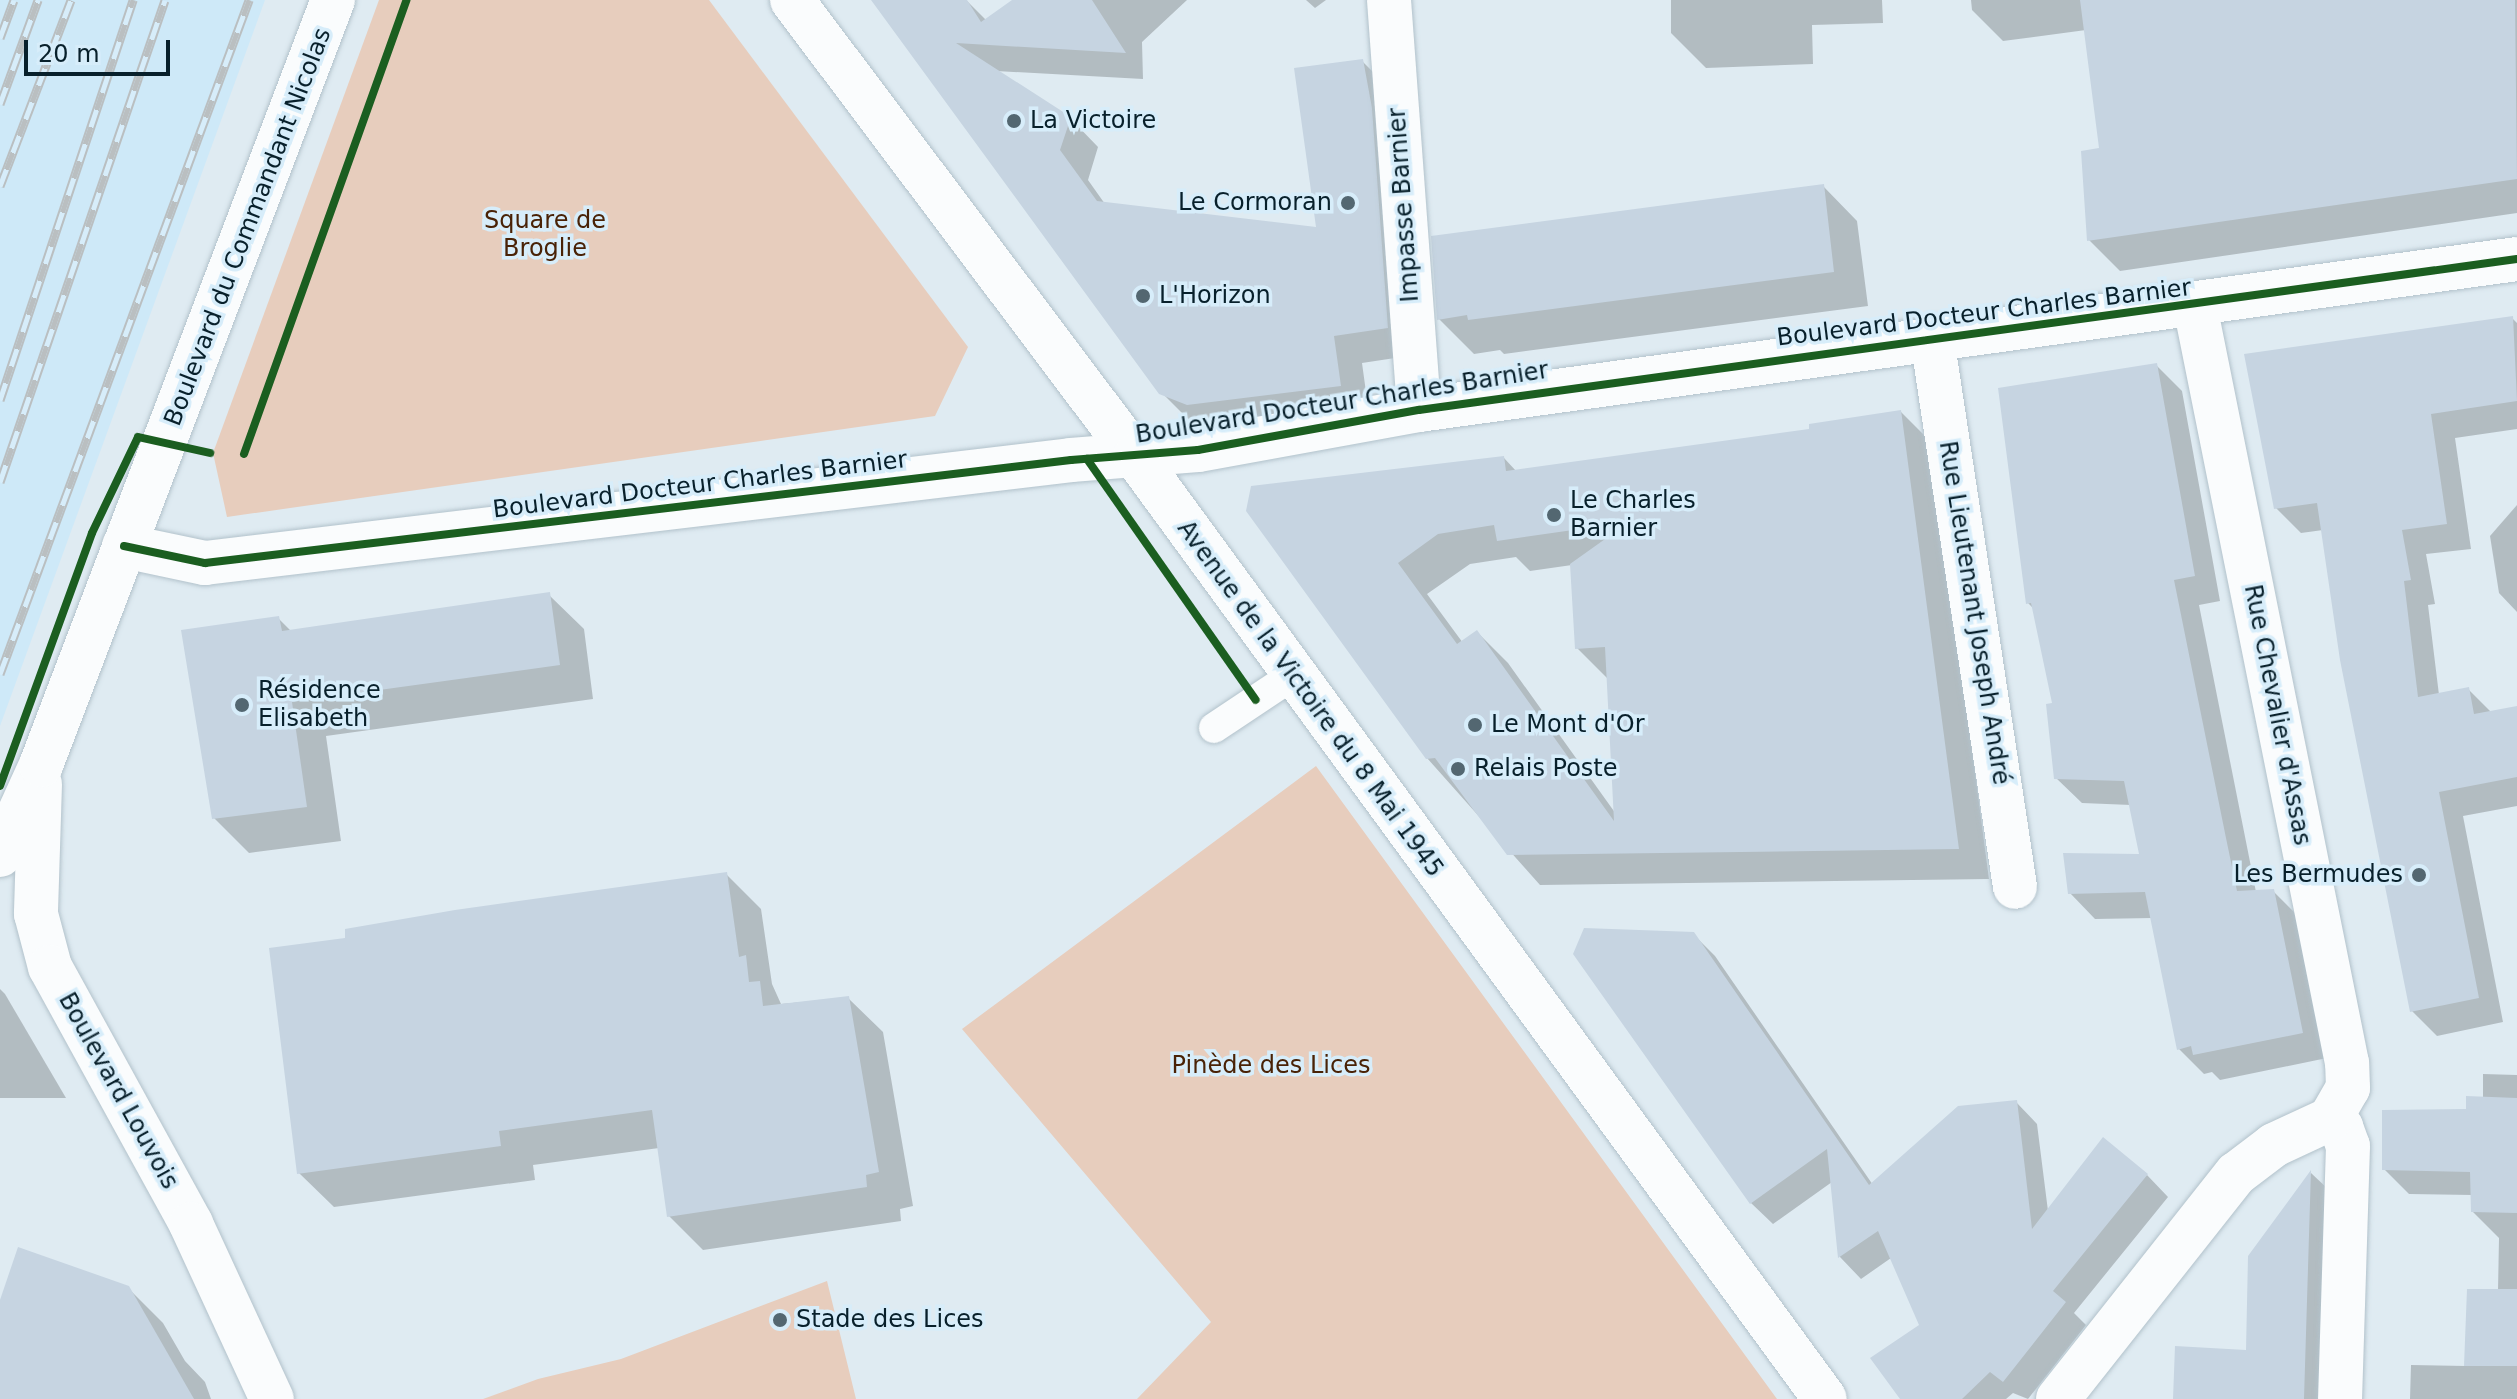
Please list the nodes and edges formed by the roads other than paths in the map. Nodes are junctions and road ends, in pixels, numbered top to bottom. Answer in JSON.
{"nodes":[{"id":1,"x":333,"y":0,"type":"edge"},
{"id":2,"x":792,"y":0,"type":"edge"},
{"id":3,"x":1389,"y":0,"type":"edge"},
{"id":4,"x":2517,"y":259,"type":"edge"},
{"id":5,"x":2195,"y":306,"type":"junction"},
{"id":6,"x":1932,"y":338,"type":"junction"},
{"id":7,"x":1419,"y":410,"type":"junction"},
{"id":8,"x":1135,"y":456,"type":"junction"},
{"id":9,"x":124,"y":546,"type":"junction"},
{"id":10,"x":1292,"y":676,"type":"junction"},
{"id":11,"x":1214,"y":728,"type":"dead end"},
{"id":12,"x":41,"y":765,"type":"junction"},
{"id":13,"x":0,"y":855,"type":"edge"},
{"id":14,"x":2015,"y":887,"type":"dead end"},
{"id":15,"x":2330,"y":1119,"type":"junction"},
{"id":16,"x":272,"y":1399,"type":"edge"},
{"id":17,"x":1825,"y":1399,"type":"edge"},
{"id":18,"x":2058,"y":1399,"type":"edge"},
{"id":19,"x":2340,"y":1399,"type":"edge"}],
"edges":[{"from":1,"to":9,"type":"street","name":"Boulevard du Commandant Nicolas"},
{"from":2,"to":8,"type":"street","name":"Avenue de la Victoire du 8 Mai 1945"},
{"from":3,"to":7,"type":"street","name":"Impasse Barnier"},
{"from":4,"to":5,"type":"street","name":"Boulevard Docteur Charles Barnier"},
{"from":5,"to":6,"type":"street","name":"Boulevard Docteur Charles Barnier"},
{"from":5,"to":15,"type":"street","name":"Rue Chevalier d'Assas"},
{"from":6,"to":7,"type":"street","name":"Boulevard Docteur Charles Barnier"},
{"from":6,"to":14,"type":"street","name":"Rue Lieutenant Joseph André"},
{"from":7,"to":8,"type":"street","name":"Boulevard Docteur Charles Barnier"},
{"from":8,"to":9,"type":"street","name":"Boulevard Docteur Charles Barnier"},
{"from":8,"to":10,"type":"street","name":"Avenue de la Victoire du 8 Mai 1945"},
{"from":9,"to":12,"type":"street","name":"Boulevard du Commandant Nicolas"},
{"from":10,"to":11,"type":"lane"},
{"from":10,"to":17,"type":"street","name":"Avenue de la Victoire du 8 Mai 1945"},
{"from":12,"to":13,"type":"street","name":"Boulevard du Commandant Nicolas"},
{"from":12,"to":16,"type":"street","name":"Boulevard Louvois"},
{"from":15,"to":18,"type":"street"},
{"from":15,"to":19,"type":"street"}]}
